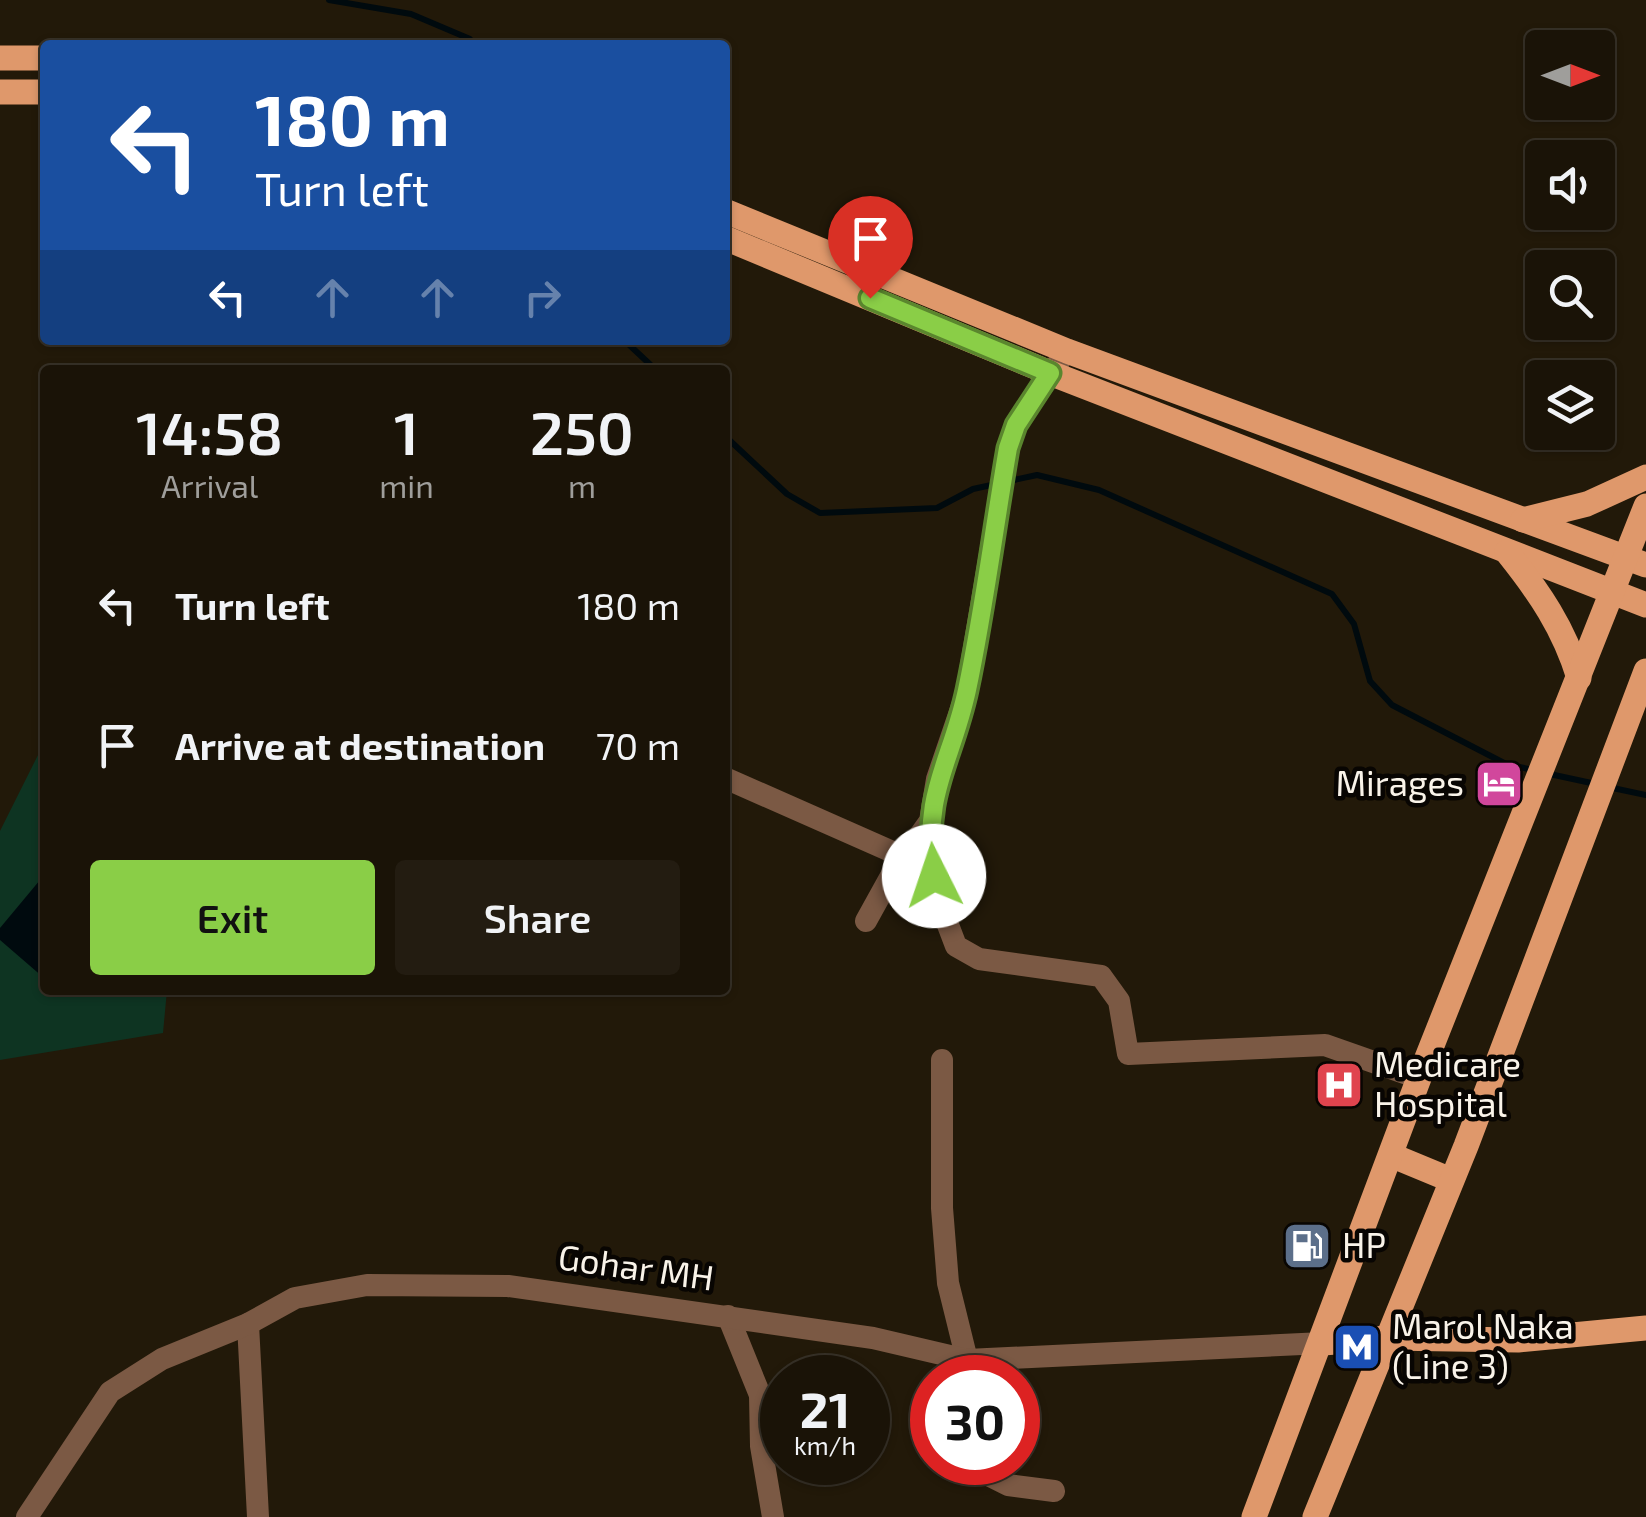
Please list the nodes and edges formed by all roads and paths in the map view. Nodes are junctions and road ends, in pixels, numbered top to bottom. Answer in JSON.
{"nodes":[{"id":1,"x":0,"y":58,"type":"edge"},
{"id":2,"x":40,"y":58,"type":"edge"},
{"id":3,"x":0,"y":92,"type":"edge"},
{"id":4,"x":40,"y":92,"type":"edge"},
{"id":5,"x":730,"y":212,"type":"edge"},
{"id":6,"x":730,"y":240,"type":"edge"},
{"id":7,"x":1068,"y":352,"type":"junction"},
{"id":8,"x":1050,"y":373,"type":"junction"},
{"id":9,"x":1646,"y":477,"type":"edge"},
{"id":10,"x":1646,"y":506,"type":"edge"},
{"id":11,"x":1523,"y":520,"type":"junction"},
{"id":12,"x":1507,"y":552,"type":"junction"},
{"id":13,"x":1636,"y":561,"type":"edge"},
{"id":14,"x":1613,"y":594,"type":"junction"},
{"id":15,"x":1646,"y":605,"type":"edge"},
{"id":16,"x":1646,"y":672,"type":"edge"},
{"id":17,"x":1579,"y":678,"type":"junction"},
{"id":18,"x":730,"y":780,"type":"edge"},
{"id":19,"x":930,"y":821,"type":"junction"},
{"id":20,"x":904,"y":857,"type":"junction"},
{"id":21,"x":866,"y":921,"type":"dead end"},
{"id":22,"x":942,"y":1060,"type":"dead end"},
{"id":23,"x":1419,"y":1078,"type":"junction"},
{"id":24,"x":1393,"y":1156,"type":"junction"},
{"id":25,"x":1451,"y":1180,"type":"junction"},
{"id":26,"x":728,"y":1316,"type":"junction"},
{"id":27,"x":248,"y":1324,"type":"junction"},
{"id":28,"x":1646,"y":1328,"type":"edge"},
{"id":29,"x":1386,"y":1338,"type":"junction"},
{"id":30,"x":1323,"y":1343,"type":"junction"},
{"id":31,"x":946,"y":1355,"type":"edge"},
{"id":32,"x":966,"y":1355,"type":"edge"},
{"id":33,"x":1040,"y":1357,"type":"edge"},
{"id":34,"x":1008,"y":1485,"type":"edge"},
{"id":35,"x":1054,"y":1491,"type":"dead end"},
{"id":36,"x":27,"y":1517,"type":"edge"},
{"id":37,"x":258,"y":1517,"type":"edge"},
{"id":38,"x":773,"y":1517,"type":"edge"},
{"id":39,"x":1254,"y":1517,"type":"edge"},
{"id":40,"x":1315,"y":1517,"type":"edge"}],
"edges":[{"from":1,"to":2,"type":"main road"},
{"from":3,"to":4,"type":"main road"},
{"from":5,"to":7,"type":"main road"},
{"from":6,"to":8,"type":"main road"},
{"from":7,"to":8,"type":"street"},
{"from":7,"to":11,"type":"main road"},
{"from":8,"to":12,"type":"main road"},
{"from":8,"to":19,"type":"street"},
{"from":9,"to":11,"type":"main road"},
{"from":10,"to":13,"type":"main road"},
{"from":11,"to":13,"type":"main road"},
{"from":12,"to":14,"type":"main road"},
{"from":12,"to":17,"type":"main road"},
{"from":13,"to":14,"type":"main road"},
{"from":14,"to":15,"type":"main road"},
{"from":14,"to":17,"type":"main road"},
{"from":16,"to":25,"type":"main road"},
{"from":17,"to":23,"type":"main road"},
{"from":18,"to":20,"type":"street"},
{"from":19,"to":20,"type":"street"},
{"from":19,"to":23,"type":"street"},
{"from":20,"to":21,"type":"street"},
{"from":22,"to":32,"type":"street"},
{"from":23,"to":24,"type":"main road"},
{"from":24,"to":25,"type":"main road"},
{"from":24,"to":30,"type":"main road"},
{"from":25,"to":29,"type":"main road"},
{"from":26,"to":27,"type":"street","name":"Gohar MH"},
{"from":26,"to":31,"type":"street","name":"Gohar MH"},
{"from":26,"to":38,"type":"street"},
{"from":27,"to":36,"type":"street","name":"Gohar MH"},
{"from":27,"to":37,"type":"street"},
{"from":28,"to":29,"type":"main road"},
{"from":29,"to":30,"type":"main road"},
{"from":29,"to":40,"type":"main road"},
{"from":30,"to":33,"type":"street","name":"Gohar MH"},
{"from":30,"to":39,"type":"main road"},
{"from":34,"to":35,"type":"street"}]}
